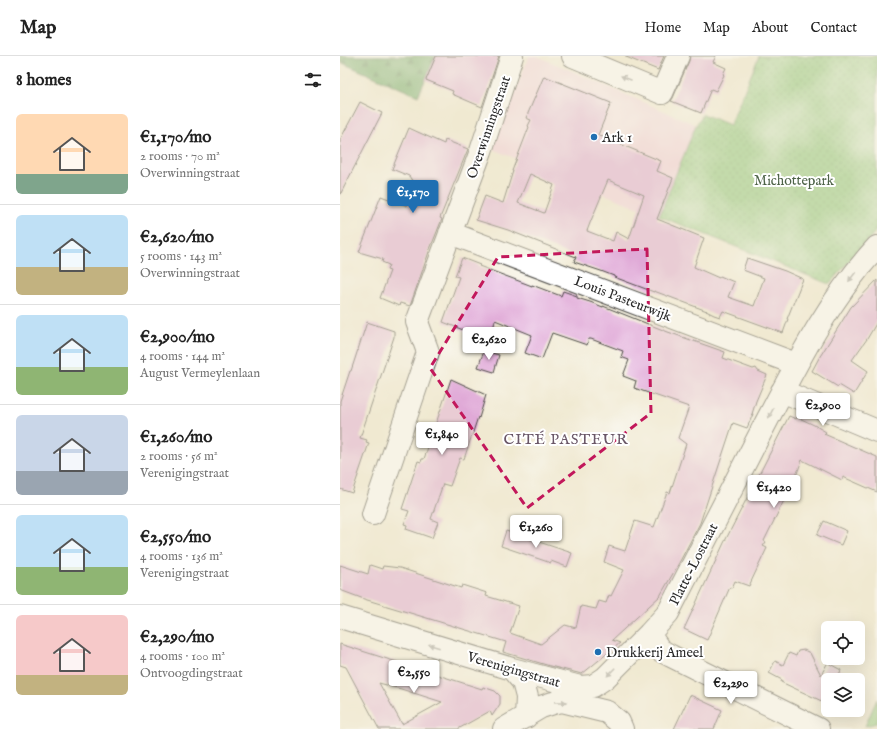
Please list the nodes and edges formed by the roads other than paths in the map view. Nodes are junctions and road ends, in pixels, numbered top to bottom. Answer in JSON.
{"nodes":[{"id":1,"x":512,"y":56,"type":"edge"},
{"id":2,"x":573,"y":56,"type":"edge"},
{"id":3,"x":678,"y":56,"type":"edge"},
{"id":4,"x":450,"y":233,"type":"junction"},
{"id":5,"x":877,"y":247,"type":"edge"},
{"id":6,"x":796,"y":364,"type":"junction"},
{"id":7,"x":782,"y":391,"type":"junction"},
{"id":8,"x":877,"y":431,"type":"edge"},
{"id":9,"x":373,"y":514,"type":"dead end"},
{"id":10,"x":340,"y":617,"type":"edge"},
{"id":11,"x":654,"y":642,"type":"junction"},
{"id":12,"x":512,"y":669,"type":"junction"},
{"id":13,"x":526,"y":717,"type":"junction"},
{"id":14,"x":504,"y":729,"type":"edge"},
{"id":15,"x":622,"y":729,"type":"edge"},
{"id":16,"x":818,"y":729,"type":"edge"}],
"edges":[{"from":1,"to":4,"type":"street","name":"Overwinningstraat"},
{"from":3,"to":2,"type":"street","one_way":true},
{"from":4,"to":6,"type":"street","name":"Louis Pasteurwijk"},
{"from":4,"to":9,"type":"street","name":"Overwinningstraat"},
{"from":5,"to":6,"type":"street","name":"Platte-Lostraat","one_way":true},
{"from":6,"to":7,"type":"street","name":"Platte-Lostraat"},
{"from":7,"to":8,"type":"street"},
{"from":7,"to":11,"type":"street","name":"Platte-Lostraat","one_way":true},
{"from":12,"to":10,"type":"street","name":"Verenigingstraat","one_way":true},
{"from":11,"to":12,"type":"street","name":"Verenigingstraat","one_way":true},
{"from":11,"to":16,"type":"street"},
{"from":12,"to":13,"type":"street"},
{"from":13,"to":14,"type":"street"},
{"from":13,"to":15,"type":"street","one_way":true}]}
